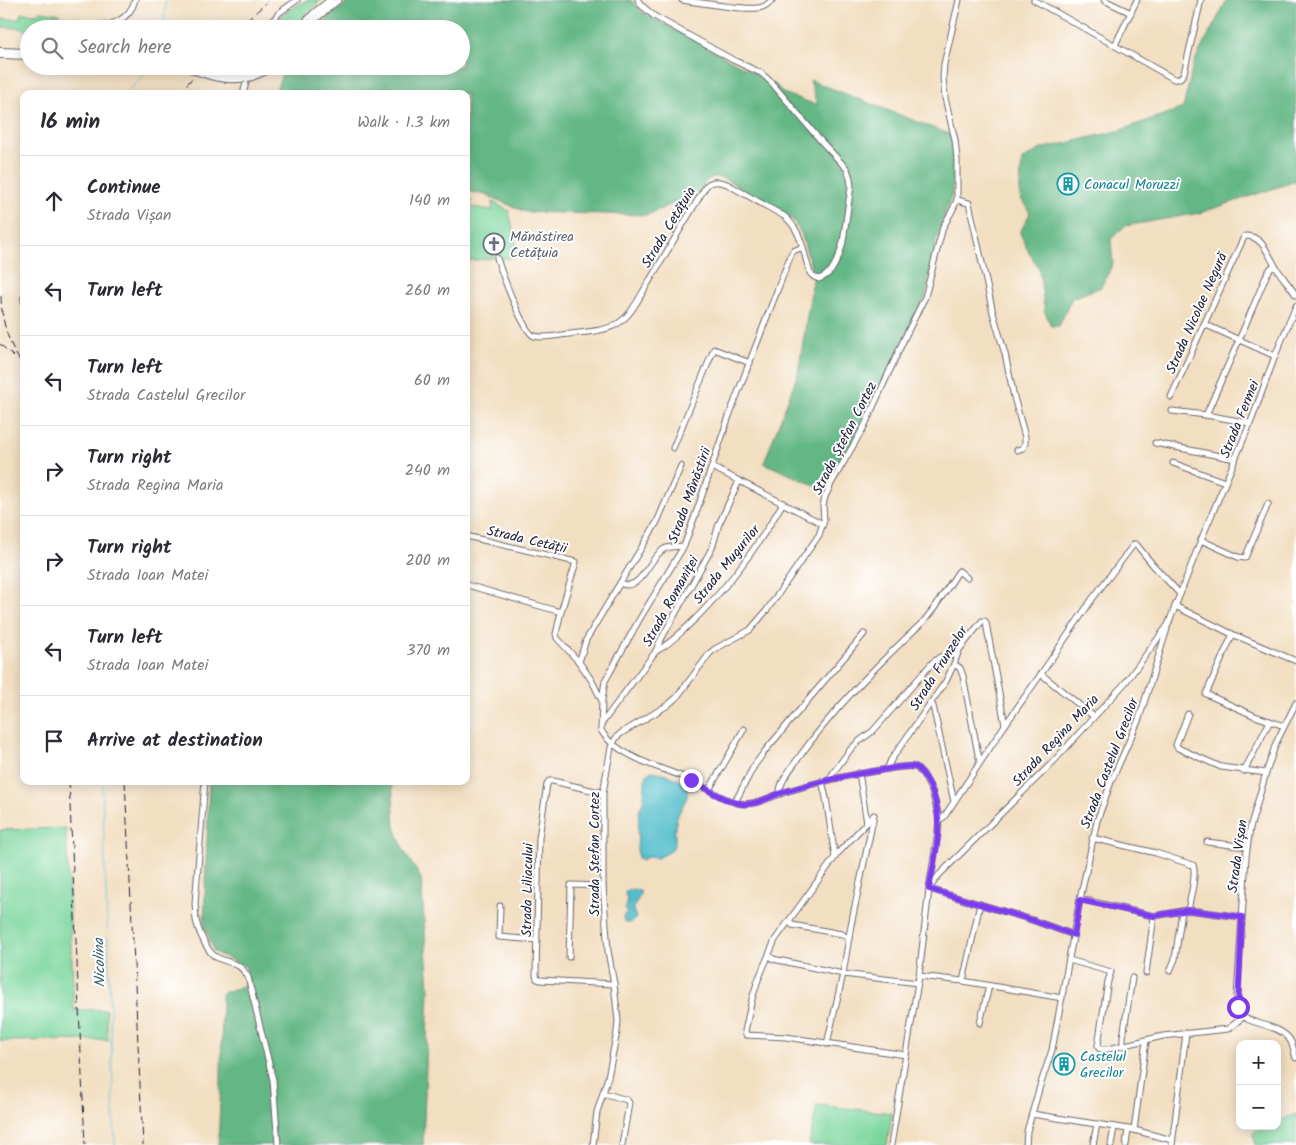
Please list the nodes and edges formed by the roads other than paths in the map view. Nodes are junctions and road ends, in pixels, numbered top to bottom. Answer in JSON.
{"nodes":[{"id":1,"x":135,"y":0,"type":"edge"},
{"id":2,"x":297,"y":0,"type":"edge"},
{"id":3,"x":330,"y":0,"type":"edge"},
{"id":4,"x":338,"y":0,"type":"edge"},
{"id":5,"x":638,"y":0,"type":"edge"},
{"id":6,"x":682,"y":0,"type":"edge"},
{"id":7,"x":772,"y":0,"type":"edge"},
{"id":8,"x":959,"y":0,"type":"edge"},
{"id":9,"x":1034,"y":0,"type":"edge"},
{"id":10,"x":1104,"y":0,"type":"edge"},
{"id":11,"x":1137,"y":0,"type":"edge"},
{"id":12,"x":1201,"y":0,"type":"edge"},
{"id":13,"x":1131,"y":13,"type":"junction"},
{"id":14,"x":120,"y":20,"type":"edge"},
{"id":15,"x":273,"y":20,"type":"edge"},
{"id":16,"x":307,"y":20,"type":"edge"},
{"id":17,"x":315,"y":20,"type":"edge"},
{"id":18,"x":1115,"y":45,"type":"junction"},
{"id":19,"x":0,"y":51,"type":"edge"},
{"id":20,"x":20,"y":52,"type":"edge"},
{"id":21,"x":0,"y":55,"type":"edge"},
{"id":22,"x":20,"y":56,"type":"edge"},
{"id":23,"x":206,"y":75,"type":"edge"},
{"id":24,"x":223,"y":75,"type":"edge"},
{"id":25,"x":238,"y":75,"type":"edge"},
{"id":26,"x":238,"y":75,"type":"edge"},
{"id":27,"x":246,"y":75,"type":"edge"},
{"id":28,"x":251,"y":75,"type":"joint"},
{"id":29,"x":244,"y":90,"type":"edge"},
{"id":30,"x":957,"y":200,"type":"junction"},
{"id":31,"x":802,"y":247,"type":"junction"},
{"id":32,"x":496,"y":258,"type":"dead end"},
{"id":33,"x":1275,"y":267,"type":"junction"},
{"id":34,"x":1296,"y":294,"type":"edge"},
{"id":35,"x":1296,"y":306,"type":"edge"},
{"id":36,"x":1204,"y":324,"type":"junction"},
{"id":37,"x":1239,"y":340,"type":"junction"},
{"id":38,"x":1276,"y":356,"type":"junction"},
{"id":39,"x":750,"y":363,"type":"junction"},
{"id":40,"x":1171,"y":397,"type":"dead end"},
{"id":41,"x":1172,"y":411,"type":"dead end"},
{"id":42,"x":1206,"y":414,"type":"junction"},
{"id":43,"x":1250,"y":423,"type":"junction"},
{"id":44,"x":1155,"y":443,"type":"dead end"},
{"id":45,"x":673,"y":448,"type":"dead end"},
{"id":46,"x":1017,"y":450,"type":"dead end"},
{"id":47,"x":1235,"y":459,"type":"junction"},
{"id":48,"x":1173,"y":463,"type":"dead end"},
{"id":49,"x":681,"y":466,"type":"dead end"},
{"id":50,"x":712,"y":467,"type":"junction"},
{"id":51,"x":739,"y":481,"type":"junction"},
{"id":52,"x":1225,"y":482,"type":"junction"},
{"id":53,"x":784,"y":503,"type":"junction"},
{"id":54,"x":1268,"y":504,"type":"dead end"},
{"id":55,"x":823,"y":524,"type":"junction"},
{"id":56,"x":470,"y":537,"type":"edge"},
{"id":57,"x":1201,"y":540,"type":"junction"},
{"id":58,"x":684,"y":546,"type":"junction"},
{"id":59,"x":967,"y":578,"type":"dead end"},
{"id":60,"x":620,"y":583,"type":"junction"},
{"id":61,"x":470,"y":586,"type":"edge"},
{"id":62,"x":1180,"y":594,"type":"junction"},
{"id":63,"x":1175,"y":606,"type":"junction"},
{"id":64,"x":561,"y":612,"type":"junction"},
{"id":65,"x":1168,"y":625,"type":"junction"},
{"id":66,"x":864,"y":634,"type":"dead end"},
{"id":67,"x":1232,"y":634,"type":"junction"},
{"id":68,"x":656,"y":651,"type":"junction"},
{"id":69,"x":956,"y":654,"type":"junction"},
{"id":70,"x":1296,"y":661,"type":"edge"},
{"id":71,"x":579,"y":662,"type":"junction"},
{"id":72,"x":954,"y":664,"type":"junction"},
{"id":73,"x":1041,"y":674,"type":"junction"},
{"id":74,"x":592,"y":681,"type":"junction"},
{"id":75,"x":605,"y":681,"type":"junction"},
{"id":76,"x":602,"y":700,"type":"junction"},
{"id":77,"x":1296,"y":702,"type":"edge"},
{"id":78,"x":930,"y":703,"type":"junction"},
{"id":79,"x":1188,"y":714,"type":"dead end"},
{"id":80,"x":1093,"y":716,"type":"junction"},
{"id":81,"x":1270,"y":721,"type":"junction"},
{"id":82,"x":601,"y":723,"type":"junction"},
{"id":83,"x":1005,"y":725,"type":"junction"},
{"id":84,"x":1284,"y":726,"type":"junction"},
{"id":85,"x":744,"y":729,"type":"dead end"},
{"id":86,"x":613,"y":744,"type":"junction"},
{"id":87,"x":980,"y":761,"type":"junction"},
{"id":88,"x":887,"y":769,"type":"junction"},
{"id":89,"x":1244,"y":771,"type":"junction"},
{"id":90,"x":859,"y":773,"type":"junction"},
{"id":91,"x":1266,"y":773,"type":"junction"},
{"id":92,"x":830,"y":779,"type":"junction"},
{"id":93,"x":822,"y":781,"type":"junction"},
{"id":94,"x":205,"y":785,"type":"edge"},
{"id":95,"x":709,"y":790,"type":"junction"},
{"id":96,"x":603,"y":793,"type":"junction"},
{"id":97,"x":780,"y":794,"type":"junction"},
{"id":98,"x":735,"y":802,"type":"junction"},
{"id":99,"x":954,"y":802,"type":"junction"},
{"id":100,"x":939,"y":820,"type":"junction"},
{"id":101,"x":867,"y":823,"type":"junction"},
{"id":102,"x":1092,"y":838,"type":"junction"},
{"id":103,"x":1207,"y":842,"type":"dead end"},
{"id":104,"x":1247,"y":847,"type":"junction"},
{"id":105,"x":835,"y":857,"type":"junction"},
{"id":106,"x":603,"y":886,"type":"junction"},
{"id":107,"x":929,"y":889,"type":"junction"},
{"id":108,"x":1080,"y":900,"type":"junction"},
{"id":109,"x":980,"y":904,"type":"junction"},
{"id":110,"x":500,"y":906,"type":"dead end"},
{"id":111,"x":1185,"y":911,"type":"junction"},
{"id":112,"x":1154,"y":916,"type":"junction"},
{"id":113,"x":1242,"y":917,"type":"junction"},
{"id":114,"x":788,"y":921,"type":"junction"},
{"id":115,"x":1074,"y":935,"type":"junction"},
{"id":116,"x":849,"y":939,"type":"junction"},
{"id":117,"x":537,"y":940,"type":"junction"},
{"id":118,"x":769,"y":955,"type":"junction"},
{"id":119,"x":569,"y":958,"type":"dead end"},
{"id":120,"x":1069,"y":960,"type":"junction"},
{"id":121,"x":1170,"y":971,"type":"dead end"},
{"id":122,"x":1146,"y":973,"type":"dead end"},
{"id":123,"x":842,"y":974,"type":"junction"},
{"id":124,"x":919,"y":976,"type":"junction"},
{"id":125,"x":1132,"y":978,"type":"dead end"},
{"id":126,"x":964,"y":981,"type":"junction"},
{"id":127,"x":918,"y":983,"type":"junction"},
{"id":128,"x":614,"y":984,"type":"junction"},
{"id":129,"x":989,"y":986,"type":"junction"},
{"id":130,"x":1062,"y":998,"type":"junction"},
{"id":131,"x":1244,"y":1017,"type":"junction"},
{"id":132,"x":980,"y":1023,"type":"dead end"},
{"id":133,"x":1186,"y":1034,"type":"junction"},
{"id":134,"x":1146,"y":1040,"type":"junction"},
{"id":135,"x":827,"y":1044,"type":"junction"},
{"id":136,"x":1123,"y":1046,"type":"junction"},
{"id":137,"x":1294,"y":1046,"type":"edge"},
{"id":138,"x":906,"y":1055,"type":"junction"},
{"id":139,"x":1296,"y":1058,"type":"edge"},
{"id":140,"x":603,"y":1093,"type":"junction"},
{"id":141,"x":1032,"y":1114,"type":"junction"},
{"id":142,"x":1096,"y":1124,"type":"junction"},
{"id":143,"x":1114,"y":1127,"type":"junction"},
{"id":144,"x":1131,"y":1129,"type":"junction"},
{"id":145,"x":1172,"y":1143,"type":"edge"},
{"id":146,"x":278,"y":1145,"type":"edge"},
{"id":147,"x":593,"y":1145,"type":"edge"},
{"id":148,"x":622,"y":1145,"type":"edge"},
{"id":149,"x":891,"y":1145,"type":"edge"},
{"id":150,"x":1026,"y":1145,"type":"edge"},
{"id":151,"x":1094,"y":1145,"type":"edge"},
{"id":152,"x":1111,"y":1145,"type":"edge"},
{"id":153,"x":1126,"y":1145,"type":"edge"}],
"edges":[{"from":1,"to":14,"type":"street"},
{"from":2,"to":15,"type":"street"},
{"from":3,"to":16,"type":"main road"},
{"from":4,"to":17,"type":"main road"},
{"from":5,"to":31,"type":"street","name":"Strada Cetățuia"},
{"from":6,"to":7,"type":"street"},
{"from":8,"to":30,"type":"street"},
{"from":9,"to":18,"type":"street"},
{"from":10,"to":13,"type":"street"},
{"from":11,"to":13,"type":"street"},
{"from":12,"to":18,"type":"street"},
{"from":13,"to":18,"type":"street"},
{"from":19,"to":20,"type":"main road"},
{"from":21,"to":22,"type":"main road"},
{"from":23,"to":28,"type":"main road","bridge":true},
{"from":24,"to":26,"type":"main road","bridge":true},
{"from":25,"to":28,"type":"main road","bridge":true},
{"from":27,"to":29,"type":"street"},
{"from":30,"to":46,"type":"street"},
{"from":30,"to":55,"type":"street","name":"Strada Ștefan Cortez"},
{"from":31,"to":32,"type":"street","name":"Strada Cetățuia"},
{"from":31,"to":39,"type":"street","name":"Strada Mânăstirii"},
{"from":33,"to":34,"type":"street"},
{"from":33,"to":36,"type":"street","name":"Strada Nicolae Negură"},
{"from":33,"to":37,"type":"street"},
{"from":35,"to":38,"type":"street","name":"Strada Fermei"},
{"from":36,"to":37,"type":"street"},
{"from":36,"to":40,"type":"street","name":"Strada Nicolae Negură"},
{"from":37,"to":38,"type":"street"},
{"from":37,"to":42,"type":"street"},
{"from":38,"to":43,"type":"street","name":"Strada Fermei"},
{"from":39,"to":45,"type":"street"},
{"from":39,"to":50,"type":"street","name":"Strada Mânăstirii"},
{"from":41,"to":42,"type":"street"},
{"from":42,"to":43,"type":"street"},
{"from":43,"to":47,"type":"street","name":"Strada Fermei"},
{"from":44,"to":47,"type":"street"},
{"from":47,"to":52,"type":"street","name":"Strada Fermei"},
{"from":48,"to":52,"type":"street"},
{"from":49,"to":60,"type":"street"},
{"from":50,"to":51,"type":"street"},
{"from":50,"to":58,"type":"street","name":"Strada Mânăstirii"},
{"from":51,"to":53,"type":"street"},
{"from":51,"to":68,"type":"street","name":"Strada Romaniței"},
{"from":52,"to":57,"type":"street","name":"Strada Fermei"},
{"from":53,"to":55,"type":"street"},
{"from":53,"to":68,"type":"street","name":"Strada Mugurilor"},
{"from":54,"to":57,"type":"street"},
{"from":55,"to":86,"type":"street","name":"Strada Ștefan Cortez"},
{"from":56,"to":64,"type":"street","name":"Strada Cetății"},
{"from":57,"to":62,"type":"street","name":"Strada Fermei"},
{"from":58,"to":60,"type":"street"},
{"from":58,"to":75,"type":"street","name":"Strada Mânăstirii"},
{"from":59,"to":97,"type":"street"},
{"from":60,"to":71,"type":"street"},
{"from":61,"to":64,"type":"street"},
{"from":62,"to":63,"type":"street","name":"Strada Regina Maria"},
{"from":62,"to":73,"type":"street"},
{"from":63,"to":65,"type":"street","name":"Strada Regina Maria"},
{"from":63,"to":67,"type":"street"},
{"from":64,"to":71,"type":"street","name":"Strada Cetății"},
{"from":65,"to":80,"type":"street","name":"Strada Regina Maria"},
{"from":65,"to":102,"type":"street","name":"Strada Castelul Grecilor"},
{"from":66,"to":98,"type":"street"},
{"from":67,"to":70,"type":"street"},
{"from":67,"to":81,"type":"street"},
{"from":68,"to":82,"type":"street","name":"Strada Romaniței"},
{"from":69,"to":72,"type":"street","name":"Strada Frunzelor"},
{"from":69,"to":83,"type":"street","name":"Strada Frunzelor"},
{"from":69,"to":92,"type":"street"},
{"from":71,"to":74,"type":"street","name":"Strada Cetății"},
{"from":72,"to":78,"type":"street","name":"Strada Frunzelor"},
{"from":72,"to":87,"type":"street"},
{"from":73,"to":80,"type":"street"},
{"from":73,"to":83,"type":"street"},
{"from":74,"to":75,"type":"street"},
{"from":74,"to":76,"type":"street","name":"Strada Cetății"},
{"from":75,"to":76,"type":"street","name":"Strada Mânăstirii"},
{"from":76,"to":82,"type":"street","name":"Strada Mânăstirii"},
{"from":77,"to":84,"type":"street","name":"Strada Vișan"},
{"from":78,"to":88,"type":"street","name":"Strada Frunzelor"},
{"from":78,"to":99,"type":"street"},
{"from":79,"to":89,"type":"street"},
{"from":80,"to":107,"type":"street","name":"Strada Regina Maria"},
{"from":81,"to":84,"type":"street"},
{"from":81,"to":89,"type":"street"},
{"from":82,"to":86,"type":"street"},
{"from":83,"to":87,"type":"street"},
{"from":84,"to":91,"type":"street","name":"Strada Vișan"},
{"from":85,"to":95,"type":"street"},
{"from":86,"to":95,"type":"street"},
{"from":86,"to":96,"type":"street","name":"Strada Ștefan Cortez"},
{"from":87,"to":99,"type":"street"},
{"from":88,"to":90,"type":"street"},
{"from":88,"to":100,"type":"street"},
{"from":89,"to":91,"type":"street"},
{"from":90,"to":92,"type":"street"},
{"from":90,"to":101,"type":"street"},
{"from":91,"to":104,"type":"street","name":"Strada Vișan"},
{"from":92,"to":93,"type":"street"},
{"from":93,"to":97,"type":"street"},
{"from":93,"to":105,"type":"street"},
{"from":94,"to":146,"type":"street"},
{"from":95,"to":98,"type":"street"},
{"from":96,"to":106,"type":"street","name":"Strada Ștefan Cortez"},
{"from":96,"to":117,"type":"street","name":"Strada Liliacului"},
{"from":97,"to":98,"type":"street"},
{"from":99,"to":100,"type":"street"},
{"from":100,"to":107,"type":"street"},
{"from":101,"to":105,"type":"street"},
{"from":101,"to":116,"type":"street"},
{"from":102,"to":108,"type":"street","name":"Strada Castelul Grecilor"},
{"from":102,"to":111,"type":"street"},
{"from":103,"to":104,"type":"street"},
{"from":104,"to":113,"type":"street","name":"Strada Vișan"},
{"from":105,"to":114,"type":"street"},
{"from":106,"to":119,"type":"street"},
{"from":106,"to":128,"type":"street","name":"Strada Ștefan Cortez"},
{"from":107,"to":109,"type":"street"},
{"from":107,"to":124,"type":"street"},
{"from":108,"to":112,"type":"street"},
{"from":108,"to":115,"type":"street","name":"Strada Castelul Grecilor"},
{"from":109,"to":115,"type":"street"},
{"from":109,"to":126,"type":"street"},
{"from":110,"to":117,"type":"street"},
{"from":111,"to":112,"type":"street"},
{"from":111,"to":113,"type":"street"},
{"from":111,"to":121,"type":"street"},
{"from":112,"to":122,"type":"street"},
{"from":113,"to":131,"type":"street","name":"Strada Vișan"},
{"from":114,"to":116,"type":"street"},
{"from":114,"to":118,"type":"street"},
{"from":115,"to":120,"type":"street","name":"Strada Castelul Grecilor"},
{"from":116,"to":123,"type":"street"},
{"from":117,"to":128,"type":"street","name":"Strada Liliacului"},
{"from":118,"to":123,"type":"street"},
{"from":118,"to":135,"type":"street"},
{"from":120,"to":130,"type":"street","name":"Strada Castelul Grecilor"},
{"from":120,"to":136,"type":"street"},
{"from":123,"to":127,"type":"street"},
{"from":123,"to":135,"type":"street"},
{"from":124,"to":126,"type":"street"},
{"from":124,"to":127,"type":"street"},
{"from":125,"to":136,"type":"street"},
{"from":126,"to":129,"type":"street"},
{"from":127,"to":138,"type":"street"},
{"from":128,"to":140,"type":"street","name":"Strada Ștefan Cortez"},
{"from":129,"to":130,"type":"street"},
{"from":129,"to":132,"type":"street"},
{"from":130,"to":141,"type":"street","name":"Strada Castelul Grecilor"},
{"from":131,"to":133,"type":"street"},
{"from":131,"to":137,"type":"street"},
{"from":133,"to":134,"type":"street"},
{"from":133,"to":145,"type":"street"},
{"from":134,"to":136,"type":"street"},
{"from":134,"to":144,"type":"street"},
{"from":135,"to":138,"type":"street"},
{"from":137,"to":139,"type":"street"},
{"from":138,"to":149,"type":"street"},
{"from":140,"to":147,"type":"street","name":"Strada Ștefan Cortez"},
{"from":140,"to":148,"type":"street"},
{"from":141,"to":142,"type":"street"},
{"from":141,"to":150,"type":"street","name":"Strada Castelul Grecilor"},
{"from":142,"to":143,"type":"street"},
{"from":142,"to":151,"type":"street"},
{"from":143,"to":144,"type":"street"},
{"from":143,"to":152,"type":"street"},
{"from":144,"to":145,"type":"street"},
{"from":144,"to":153,"type":"street"}]}
